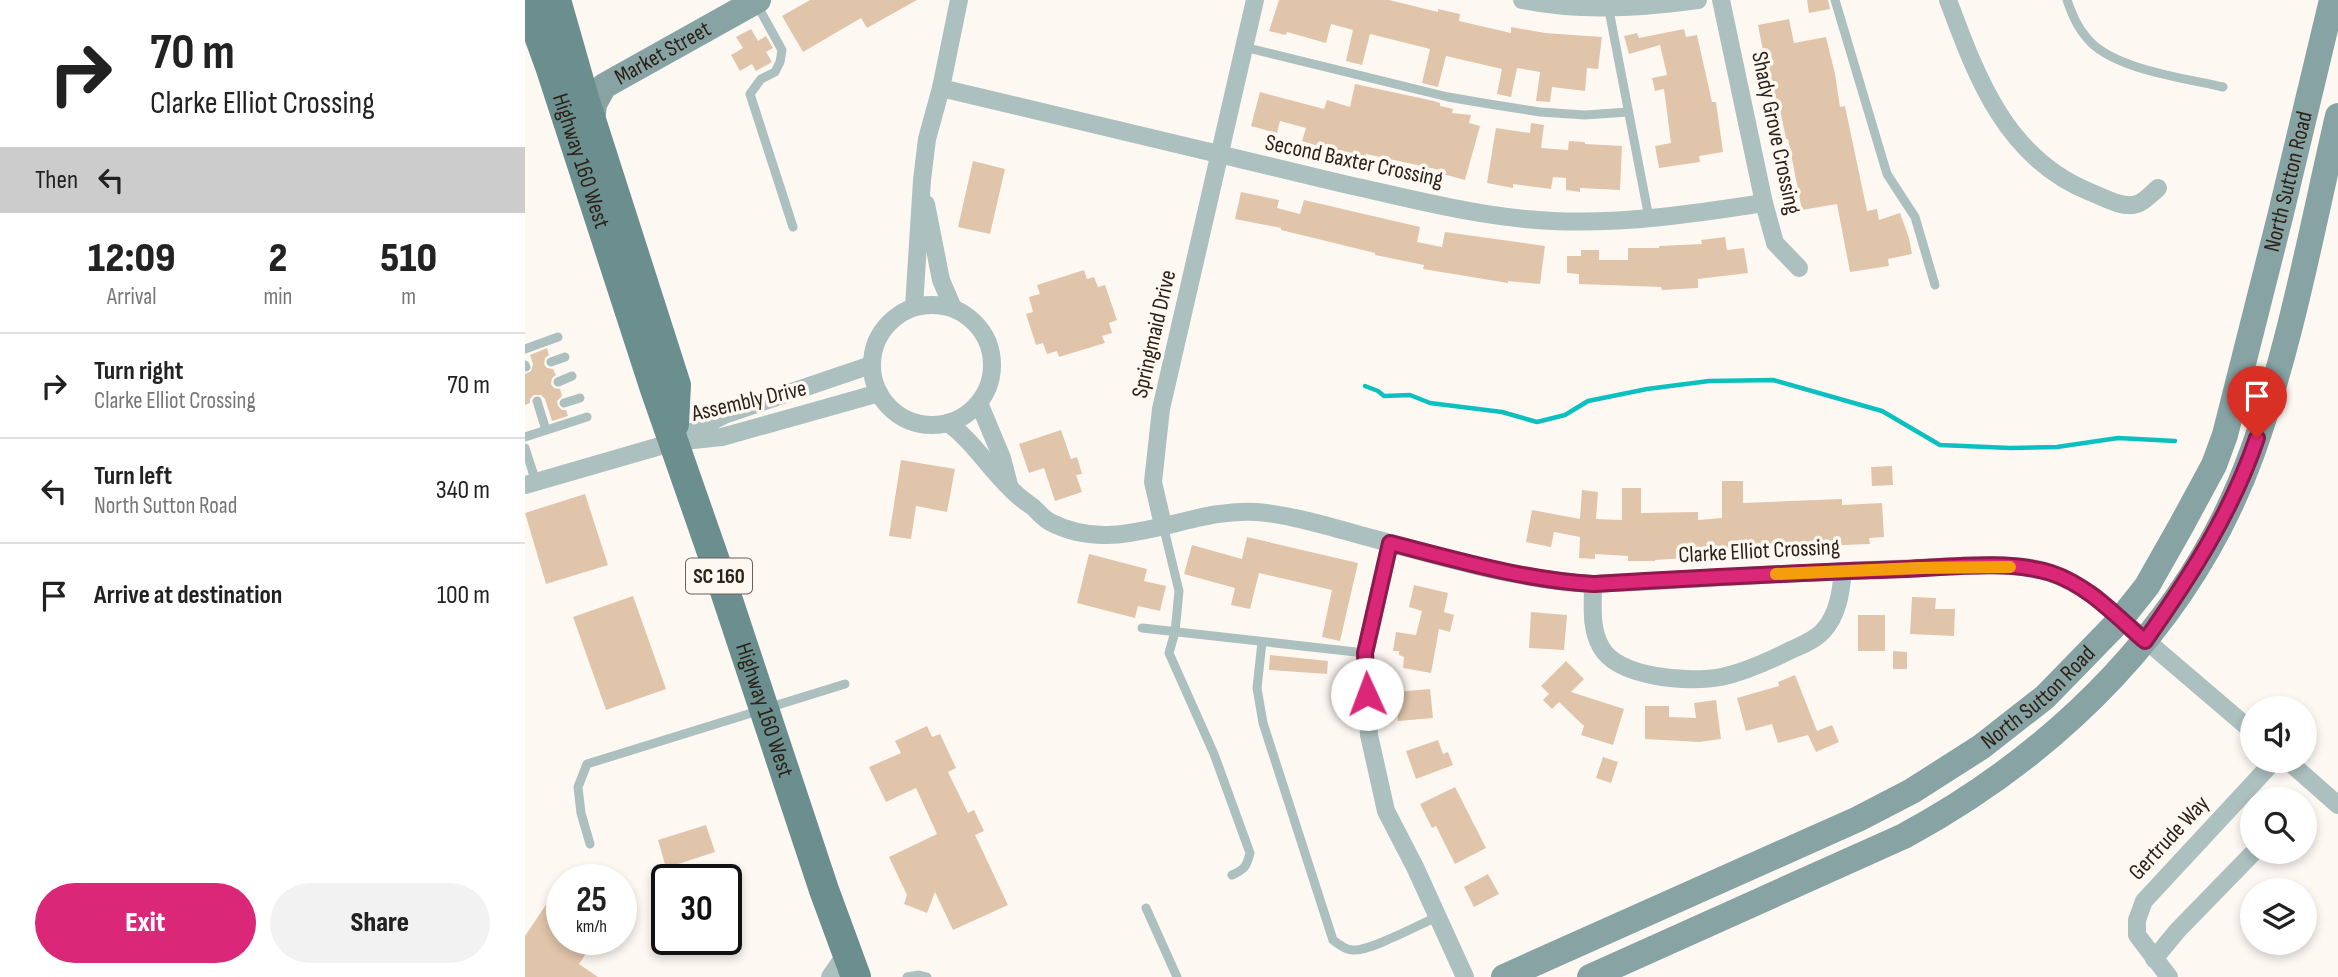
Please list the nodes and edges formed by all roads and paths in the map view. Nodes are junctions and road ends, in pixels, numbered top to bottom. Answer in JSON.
{"nodes":[{"id":1,"x":526,"y":0,"type":"edge"},
{"id":2,"x":556,"y":0,"type":"edge"},
{"id":3,"x":959,"y":0,"type":"edge"},
{"id":4,"x":1255,"y":0,"type":"edge"},
{"id":5,"x":1522,"y":0,"type":"edge"},
{"id":6,"x":1698,"y":0,"type":"edge"},
{"id":7,"x":1721,"y":0,"type":"edge"},
{"id":8,"x":1835,"y":0,"type":"edge"},
{"id":9,"x":1948,"y":0,"type":"edge"},
{"id":10,"x":2067,"y":0,"type":"edge"},
{"id":11,"x":2332,"y":0,"type":"edge"},
{"id":12,"x":756,"y":1,"type":"edge"},
{"id":13,"x":1608,"y":4,"type":"edge"},
{"id":14,"x":1244,"y":47,"type":"junction"},
{"id":15,"x":576,"y":69,"type":"junction"},
{"id":16,"x":604,"y":86,"type":"junction"},
{"id":17,"x":2223,"y":87,"type":"dead end"},
{"id":18,"x":941,"y":88,"type":"junction"},
{"id":19,"x":1629,"y":112,"type":"junction"},
{"id":20,"x":2325,"y":114,"type":"edge"},
{"id":21,"x":592,"y":123,"type":"junction"},
{"id":22,"x":1220,"y":156,"type":"junction"},
{"id":23,"x":922,"y":180,"type":"junction"},
{"id":24,"x":2158,"y":188,"type":"dead end"},
{"id":25,"x":1764,"y":203,"type":"junction"},
{"id":26,"x":1649,"y":220,"type":"junction"},
{"id":27,"x":793,"y":227,"type":"dead end"},
{"id":28,"x":1799,"y":268,"type":"dead end"},
{"id":29,"x":1935,"y":285,"type":"dead end"},
{"id":30,"x":914,"y":307,"type":"junction"},
{"id":31,"x":953,"y":308,"type":"junction"},
{"id":32,"x":558,"y":337,"type":"dead end"},
{"id":33,"x":525,"y":349,"type":"edge"},
{"id":34,"x":565,"y":357,"type":"dead end"},
{"id":35,"x":551,"y":362,"type":"dead end"},
{"id":36,"x":871,"y":365,"type":"junction"},
{"id":37,"x":572,"y":376,"type":"dead end"},
{"id":38,"x":558,"y":382,"type":"dead end"},
{"id":39,"x":879,"y":393,"type":"junction"},
{"id":40,"x":580,"y":398,"type":"dead end"},
{"id":41,"x":979,"y":402,"type":"junction"},
{"id":42,"x":564,"y":403,"type":"dead end"},
{"id":43,"x":542,"y":407,"type":"dead end"},
{"id":44,"x":587,"y":417,"type":"dead end"},
{"id":45,"x":948,"y":423,"type":"junction"},
{"id":46,"x":547,"y":430,"type":"junction"},
{"id":47,"x":525,"y":437,"type":"edge"},
{"id":48,"x":674,"y":442,"type":"junction"},
{"id":49,"x":525,"y":448,"type":"edge"},
{"id":50,"x":530,"y":483,"type":"edge"},
{"id":51,"x":1010,"y":489,"type":"junction"},
{"id":52,"x":1163,"y":525,"type":"junction"},
{"id":53,"x":1390,"y":543,"type":"junction"},
{"id":54,"x":1843,"y":571,"type":"junction"},
{"id":55,"x":1593,"y":584,"type":"junction"},
{"id":56,"x":2120,"y":620,"type":"junction"},
{"id":57,"x":1142,"y":628,"type":"dead end"},
{"id":58,"x":1175,"y":632,"type":"junction"},
{"id":59,"x":2145,"y":641,"type":"junction"},
{"id":60,"x":1262,"y":642,"type":"junction"},
{"id":61,"x":1365,"y":653,"type":"junction"},
{"id":62,"x":845,"y":684,"type":"dead end"},
{"id":63,"x":764,"y":710,"type":"junction"},
{"id":64,"x":2240,"y":721,"type":"edge"},
{"id":65,"x":2263,"y":773,"type":"edge"},
{"id":66,"x":2302,"y":773,"type":"edge"},
{"id":67,"x":2317,"y":786,"type":"joint"},
{"id":68,"x":2338,"y":805,"type":"edge"},
{"id":69,"x":590,"y":844,"type":"dead end"},
{"id":70,"x":2241,"y":864,"type":"edge"},
{"id":71,"x":1232,"y":876,"type":"dead end"},
{"id":72,"x":1146,"y":908,"type":"dead end"},
{"id":73,"x":1437,"y":916,"type":"junction"},
{"id":74,"x":2154,"y":959,"type":"junction"},
{"id":75,"x":844,"y":970,"type":"edge"},
{"id":76,"x":907,"y":977,"type":"edge"},
{"id":77,"x":927,"y":977,"type":"edge"},
{"id":78,"x":1177,"y":977,"type":"edge"},
{"id":79,"x":1465,"y":977,"type":"edge"},
{"id":80,"x":1504,"y":977,"type":"edge"},
{"id":81,"x":1590,"y":977,"type":"edge"},
{"id":82,"x":2169,"y":977,"type":"edge"}],
"edges":[{"from":1,"to":48,"type":"main road","name":"Highway 160 West"},
{"from":2,"to":15,"type":"main road","name":"Highway 160 West"},
{"from":3,"to":18,"type":"street"},
{"from":4,"to":14,"type":"street","name":"Springmaid Drive"},
{"from":5,"to":13,"type":"street"},
{"from":6,"to":13,"type":"street"},
{"from":7,"to":25,"type":"street","name":"Shady Grove Crossing"},
{"from":8,"to":29,"type":"lane"},
{"from":9,"to":24,"type":"street"},
{"from":10,"to":17,"type":"lane"},
{"from":11,"to":20,"type":"main road","name":"North Sutton Road"},
{"from":12,"to":16,"type":"main road","name":"Market Street"},
{"from":12,"to":27,"type":"lane"},
{"from":13,"to":19,"type":"lane"},
{"from":14,"to":19,"type":"lane"},
{"from":14,"to":22,"type":"street","name":"Springmaid Drive"},
{"from":15,"to":16,"type":"main road","name":"Market Street"},
{"from":15,"to":21,"type":"main road","name":"Highway 160 West"},
{"from":16,"to":21,"type":"main road","name":"Market Street"},
{"from":18,"to":22,"type":"street","name":"Second Baxter Crossing"},
{"from":18,"to":23,"type":"street"},
{"from":19,"to":26,"type":"lane"},
{"from":20,"to":56,"type":"main road","name":"North Sutton Road"},
{"from":20,"to":59,"type":"main road","name":"North Sutton Road"},
{"from":21,"to":48,"type":"main road","name":"Highway 160 West"},
{"from":22,"to":26,"type":"street","name":"Second Baxter Crossing"},
{"from":22,"to":52,"type":"street","name":"Springmaid Drive"},
{"from":23,"to":30,"type":"street"},
{"from":23,"to":31,"type":"street"},
{"from":25,"to":26,"type":"street","name":"Second Baxter Crossing"},
{"from":25,"to":28,"type":"street","name":"Shady Grove Crossing"},
{"from":30,"to":31,"type":"street"},
{"from":30,"to":36,"type":"street"},
{"from":31,"to":41,"type":"street"},
{"from":32,"to":33,"type":"lane"},
{"from":34,"to":35,"type":"lane"},
{"from":36,"to":39,"type":"street"},
{"from":36,"to":48,"type":"street","name":"Assembly Drive"},
{"from":37,"to":38,"type":"lane"},
{"from":39,"to":45,"type":"street"},
{"from":39,"to":48,"type":"street","name":"Assembly Drive"},
{"from":40,"to":42,"type":"lane"},
{"from":41,"to":45,"type":"street"},
{"from":41,"to":51,"type":"street"},
{"from":43,"to":46,"type":"lane"},
{"from":44,"to":46,"type":"lane"},
{"from":45,"to":51,"type":"street","name":"Clarke Elliot Crossing"},
{"from":46,"to":47,"type":"lane"},
{"from":48,"to":50,"type":"street"},
{"from":48,"to":63,"type":"main road","name":"Highway 160 West","number":"SC 160"},
{"from":49,"to":50,"type":"lane"},
{"from":51,"to":52,"type":"street","name":"Clarke Elliot Crossing"},
{"from":52,"to":53,"type":"street","name":"Clarke Elliot Crossing"},
{"from":52,"to":58,"type":"lane"},
{"from":53,"to":55,"type":"street","name":"Clarke Elliot Crossing"},
{"from":53,"to":61,"type":"street"},
{"from":54,"to":55,"type":"street","name":"Clarke Elliot Crossing"},
{"from":54,"to":55,"type":"street"},
{"from":54,"to":56,"type":"street","name":"Clarke Elliot Crossing"},
{"from":56,"to":59,"type":"street","name":"Clarke Elliot Crossing"},
{"from":56,"to":80,"type":"main road","name":"North Sutton Road"},
{"from":57,"to":58,"type":"lane"},
{"from":58,"to":60,"type":"lane"},
{"from":58,"to":71,"type":"lane"},
{"from":59,"to":64,"type":"street","name":"Clarke Elliot Crossing"},
{"from":59,"to":81,"type":"main road","name":"North Sutton Road"},
{"from":60,"to":61,"type":"lane"},
{"from":60,"to":73,"type":"lane"},
{"from":61,"to":73,"type":"street"},
{"from":62,"to":63,"type":"lane"},
{"from":63,"to":69,"type":"lane"},
{"from":63,"to":75,"type":"main road","name":"Highway 160 West","number":"SC 160"},
{"from":65,"to":74,"type":"street","name":"Gertrude Way"},
{"from":66,"to":67,"type":"street"},
{"from":67,"to":68,"type":"street"},
{"from":70,"to":74,"type":"street"},
{"from":72,"to":78,"type":"lane"},
{"from":73,"to":79,"type":"street"},
{"from":74,"to":82,"type":"street","name":"Gertrude Way"},
{"from":76,"to":77,"type":"lane"}]}
